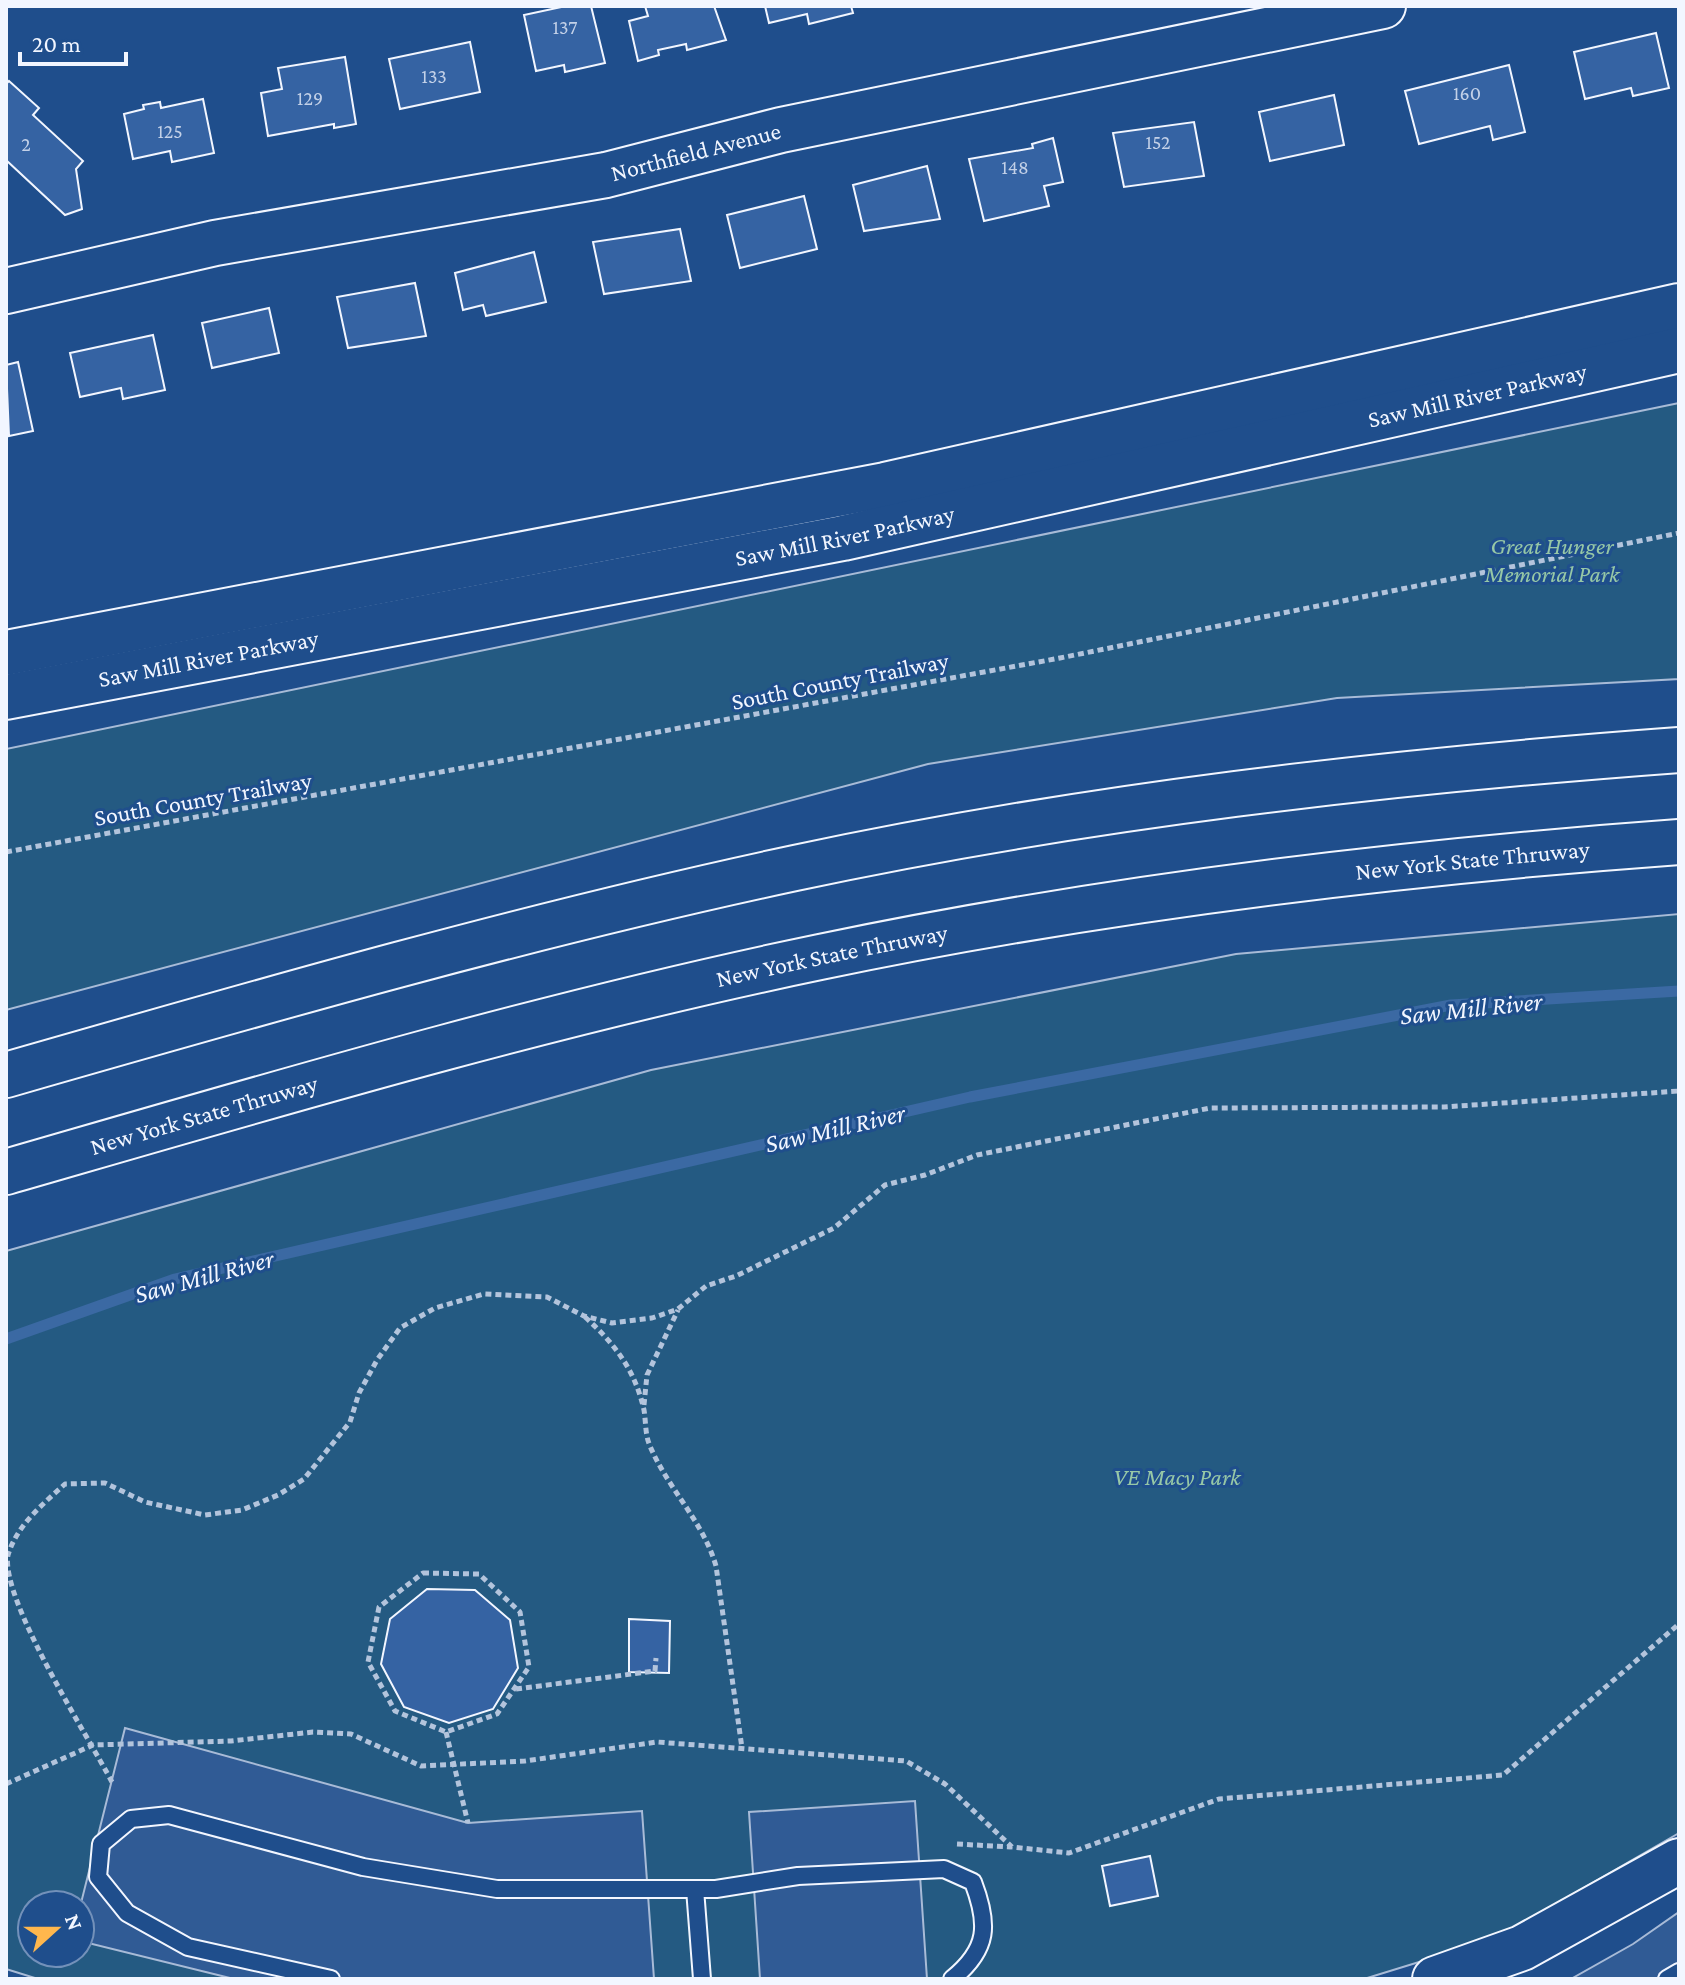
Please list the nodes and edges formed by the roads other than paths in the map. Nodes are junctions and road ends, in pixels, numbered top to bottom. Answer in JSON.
{"nodes":[{"id":1,"x":1383,"y":6,"type":"edge"},
{"id":2,"x":6,"y":291,"type":"edge"},
{"id":3,"x":1679,"y":306,"type":"edge"},
{"id":4,"x":1679,"y":350,"type":"edge"},
{"id":5,"x":6,"y":653,"type":"edge"},
{"id":6,"x":6,"y":697,"type":"edge"},
{"id":7,"x":1679,"y":750,"type":"edge"},
{"id":8,"x":1679,"y":842,"type":"edge"},
{"id":9,"x":6,"y":1075,"type":"edge"},
{"id":10,"x":6,"y":1172,"type":"edge"},
{"id":11,"x":1679,"y":1861,"type":"edge"},
{"id":12,"x":695,"y":1889,"type":"junction"},
{"id":13,"x":1679,"y":1972,"type":"edge"},
{"id":14,"x":331,"y":1979,"type":"edge"},
{"id":15,"x":702,"y":1979,"type":"edge"},
{"id":16,"x":952,"y":1979,"type":"edge"},
{"id":17,"x":1435,"y":1979,"type":"edge"},
{"id":18,"x":1667,"y":1979,"type":"edge"}],
"edges":[{"from":1,"to":2,"type":"main road","name":"Northfield Avenue"},
{"from":3,"to":5,"type":"main road","name":"Saw Mill River Parkway"},
{"from":4,"to":6,"type":"main road","name":"Saw Mill River Parkway"},
{"from":7,"to":9,"type":"main road"},
{"from":8,"to":10,"type":"main road","name":"New York State Thruway"},
{"from":11,"to":17,"type":"main road"},
{"from":12,"to":14,"type":"lane"},
{"from":12,"to":15,"type":"lane"},
{"from":12,"to":16,"type":"lane"},
{"from":13,"to":18,"type":"lane"}]}
